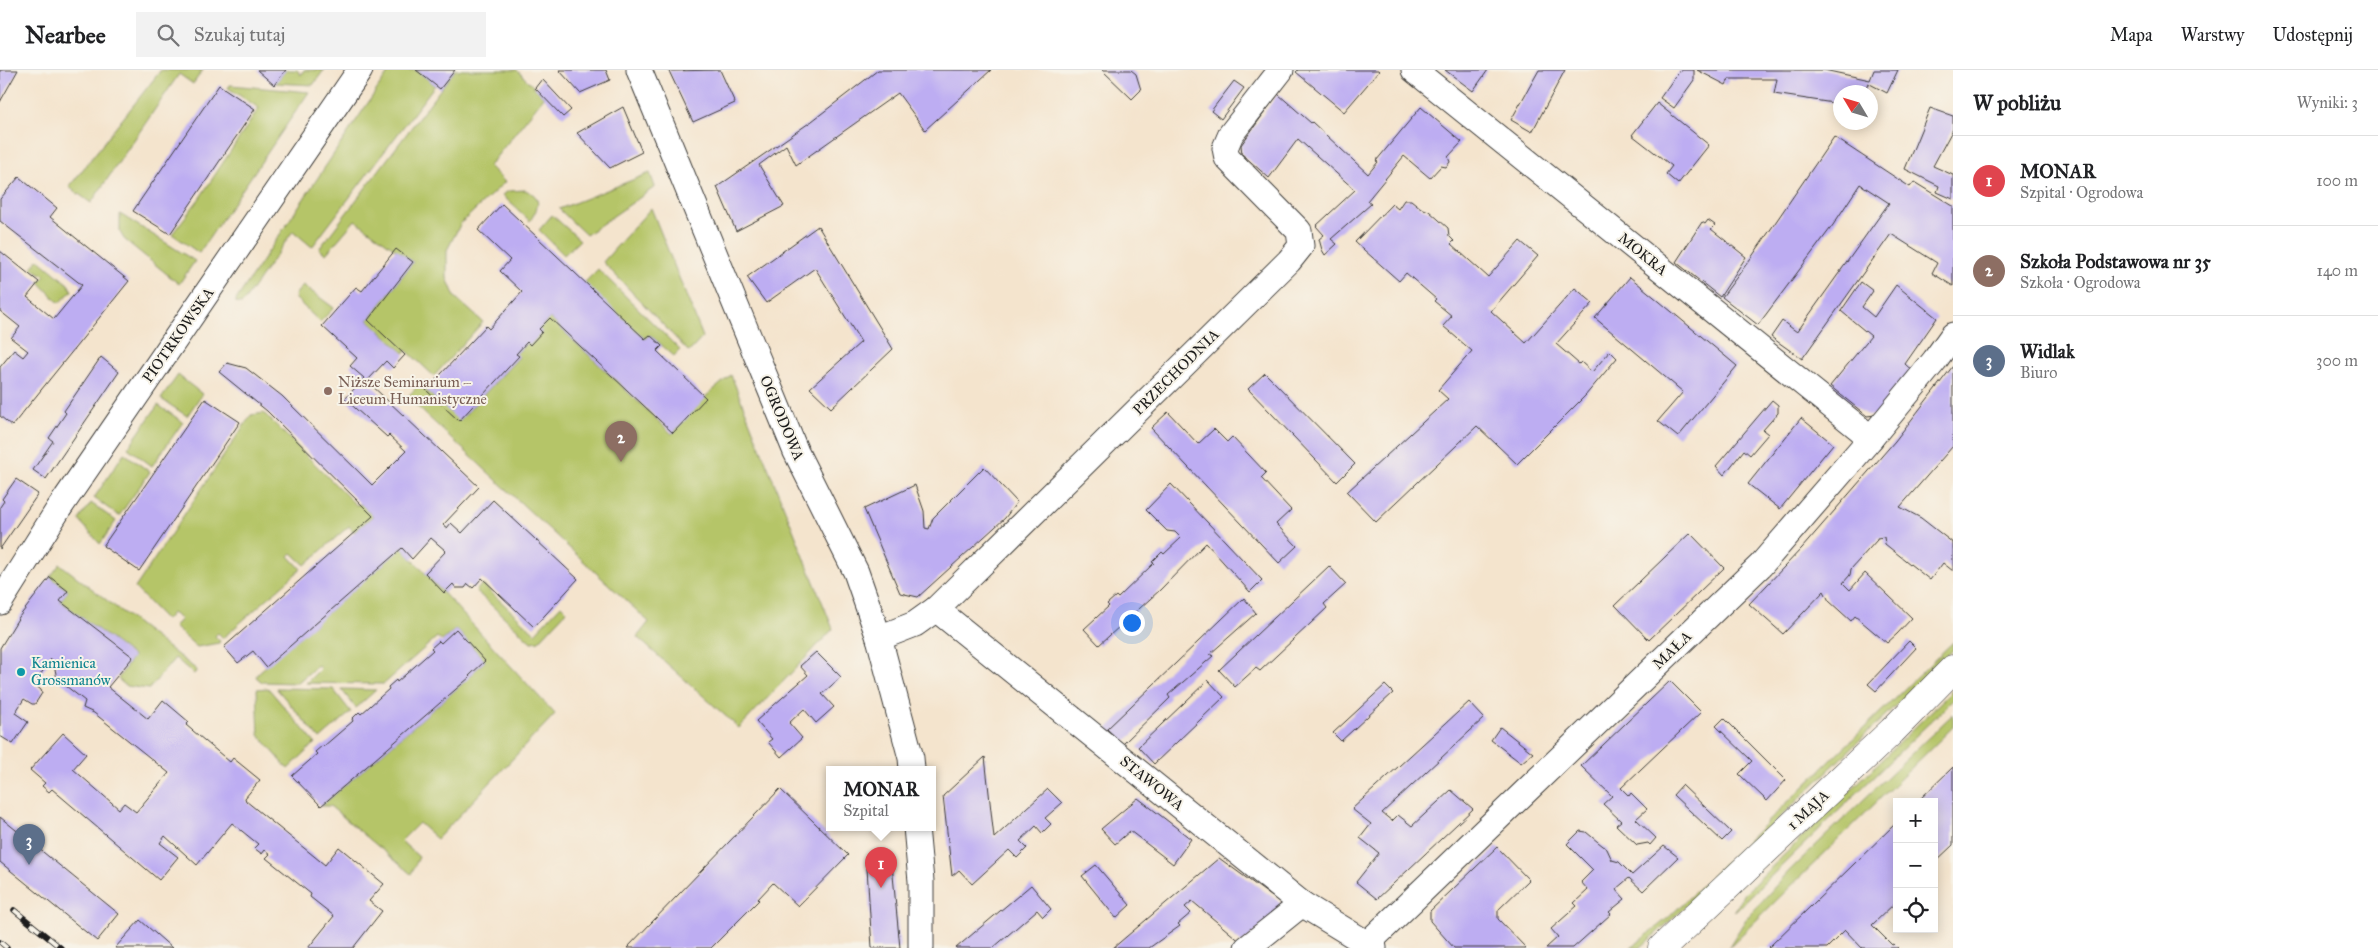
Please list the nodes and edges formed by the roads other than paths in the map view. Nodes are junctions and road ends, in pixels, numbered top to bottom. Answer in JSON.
{"nodes":[{"id":1,"x":360,"y":70,"type":"edge"},
{"id":2,"x":639,"y":70,"type":"edge"},
{"id":3,"x":1281,"y":70,"type":"edge"},
{"id":4,"x":1414,"y":70,"type":"edge"},
{"id":5,"x":1953,"y":335,"type":"edge"},
{"id":6,"x":1871,"y":438,"type":"junction"},
{"id":7,"x":0,"y":602,"type":"edge"},
{"id":8,"x":936,"y":609,"type":"junction"},
{"id":9,"x":879,"y":638,"type":"junction"},
{"id":10,"x":1953,"y":669,"type":"edge"},
{"id":11,"x":912,"y":766,"type":"edge"},
{"id":12,"x":916,"y":831,"type":"edge"},
{"id":13,"x":1302,"y":904,"type":"junction"},
{"id":14,"x":1371,"y":946,"type":"edge"},
{"id":15,"x":921,"y":948,"type":"edge"},
{"id":16,"x":1246,"y":948,"type":"edge"},
{"id":17,"x":1662,"y":948,"type":"edge"}],
"edges":[{"from":1,"to":7,"type":"street","name":"PIOTRKOWSKA"},
{"from":2,"to":9,"type":"street","name":"OGRODOWA"},
{"from":3,"to":8,"type":"street","name":"PRZECHODNIA"},
{"from":4,"to":6,"type":"street","name":"MOKRA"},
{"from":5,"to":6,"type":"street","name":"MAŁA"},
{"from":6,"to":14,"type":"street","name":"MAŁA"},
{"from":8,"to":9,"type":"street","name":"PRZECHODNIA"},
{"from":8,"to":13,"type":"street","name":"STAWOWA"},
{"from":9,"to":11,"type":"street","name":"OGRODOWA"},
{"from":10,"to":17,"type":"main road","name":"1 MAJA"},
{"from":12,"to":15,"type":"street"},
{"from":13,"to":14,"type":"street","name":"STAWOWA"},
{"from":13,"to":16,"type":"street"}]}
